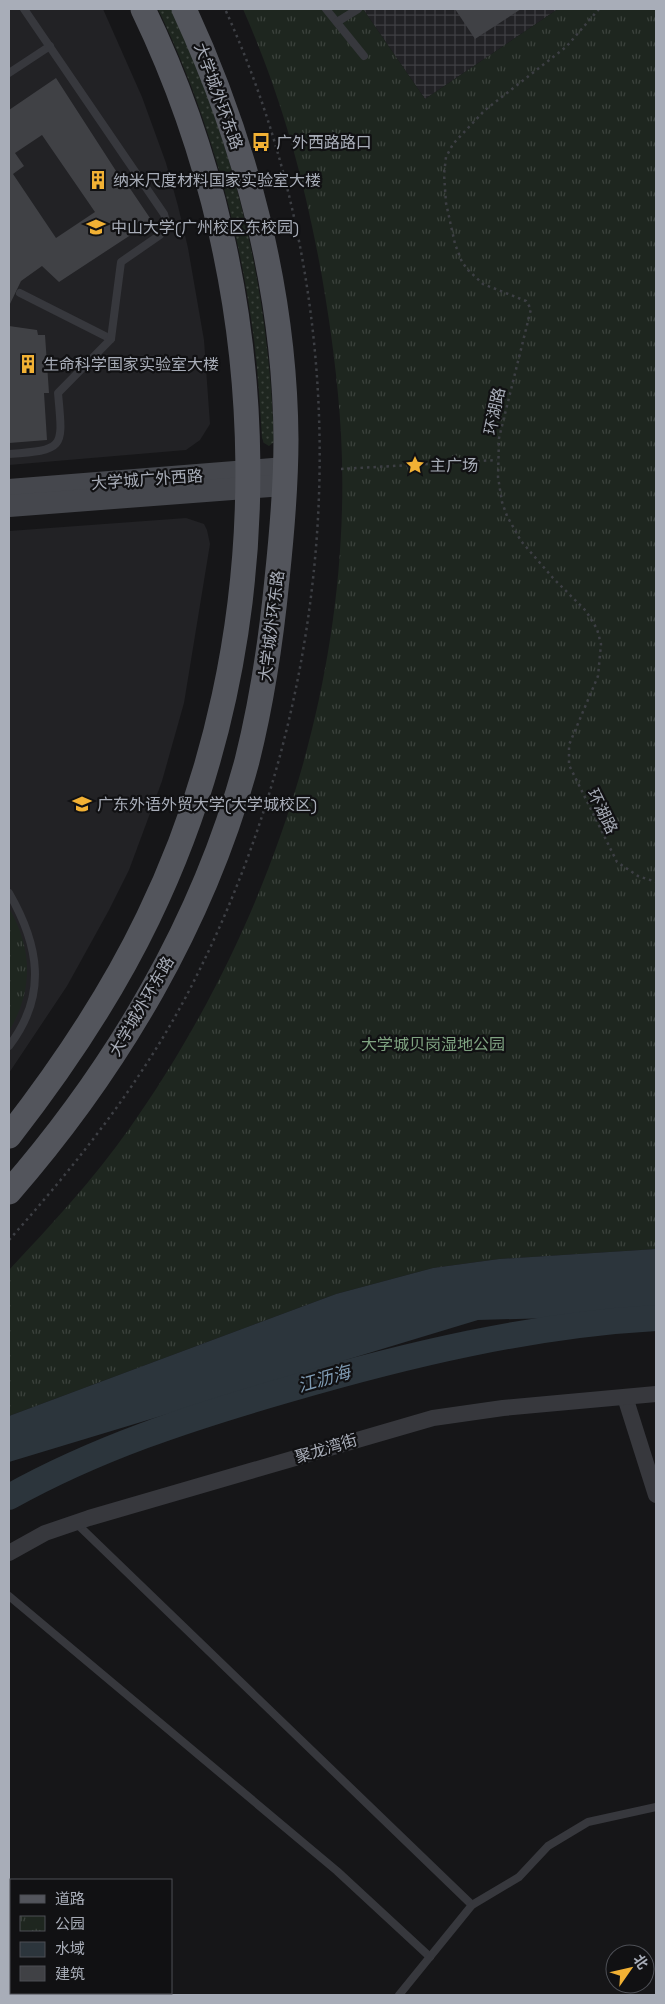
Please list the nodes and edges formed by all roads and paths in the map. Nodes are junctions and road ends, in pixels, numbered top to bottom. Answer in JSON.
{"nodes":[{"id":1,"x":24,"y":9,"type":"edge"},
{"id":2,"x":143,"y":9,"type":"edge"},
{"id":3,"x":184,"y":9,"type":"edge"},
{"id":4,"x":326,"y":9,"type":"edge"},
{"id":5,"x":358,"y":9,"type":"edge"},
{"id":6,"x":599,"y":9,"type":"edge"},
{"id":7,"x":337,"y":22,"type":"junction"},
{"id":8,"x":50,"y":46,"type":"junction"},
{"id":9,"x":364,"y":56,"type":"dead end"},
{"id":10,"x":9,"y":74,"type":"edge"},
{"id":11,"x":20,"y":293,"type":"dead end"},
{"id":12,"x":111,"y":339,"type":"junction"},
{"id":13,"x":9,"y":454,"type":"edge"},
{"id":14,"x":498,"y":460,"type":"junction"},
{"id":15,"x":341,"y":469,"type":"dead end"},
{"id":16,"x":285,"y":477,"type":"junction"},
{"id":17,"x":247,"y":480,"type":"junction"},
{"id":18,"x":9,"y":490,"type":"edge"},
{"id":19,"x":9,"y":506,"type":"edge"},
{"id":20,"x":656,"y":882,"type":"edge"},
{"id":21,"x":9,"y":893,"type":"edge"},
{"id":22,"x":9,"y":1046,"type":"edge"},
{"id":23,"x":9,"y":1136,"type":"edge"},
{"id":24,"x":9,"y":1192,"type":"edge"},
{"id":25,"x":656,"y":1394,"type":"edge"},
{"id":26,"x":625,"y":1397,"type":"junction"},
{"id":27,"x":656,"y":1495,"type":"edge"},
{"id":28,"x":75,"y":1522,"type":"junction"},
{"id":29,"x":9,"y":1553,"type":"edge"},
{"id":30,"x":9,"y":1596,"type":"edge"},
{"id":31,"x":656,"y":1807,"type":"edge"},
{"id":32,"x":472,"y":1905,"type":"junction"},
{"id":33,"x":430,"y":1957,"type":"junction"},
{"id":34,"x":399,"y":1995,"type":"edge"}],
"edges":[{"from":1,"to":8,"type":"lane"},
{"from":2,"to":17,"type":"main road","name":"大学城外环东路"},
{"from":3,"to":16,"type":"main road","name":"大学城外环东路"},
{"from":4,"to":7,"type":"lane"},
{"from":5,"to":7,"type":"lane"},
{"from":6,"to":14,"type":"path","name":"环湖路"},
{"from":7,"to":9,"type":"lane"},
{"from":8,"to":10,"type":"lane"},
{"from":8,"to":12,"type":"lane"},
{"from":11,"to":12,"type":"lane"},
{"from":12,"to":13,"type":"lane"},
{"from":14,"to":15,"type":"path"},
{"from":14,"to":20,"type":"path","name":"环湖路"},
{"from":16,"to":17,"type":"main road","name":"大学城广外西路"},
{"from":16,"to":24,"type":"main road","name":"大学城外环东路"},
{"from":17,"to":18,"type":"main road","name":"大学城广外西路"},
{"from":17,"to":19,"type":"main road","name":"大学城广外西路"},
{"from":17,"to":23,"type":"main road","name":"大学城外环东路"},
{"from":21,"to":22,"type":"lane"},
{"from":25,"to":26,"type":"street","name":"聚龙湾街"},
{"from":26,"to":27,"type":"street"},
{"from":26,"to":28,"type":"street","name":"聚龙湾街"},
{"from":28,"to":29,"type":"street","name":"聚龙湾街"},
{"from":28,"to":32,"type":"lane"},
{"from":30,"to":33,"type":"lane"},
{"from":31,"to":32,"type":"lane"},
{"from":32,"to":33,"type":"lane"},
{"from":33,"to":34,"type":"lane"}]}
